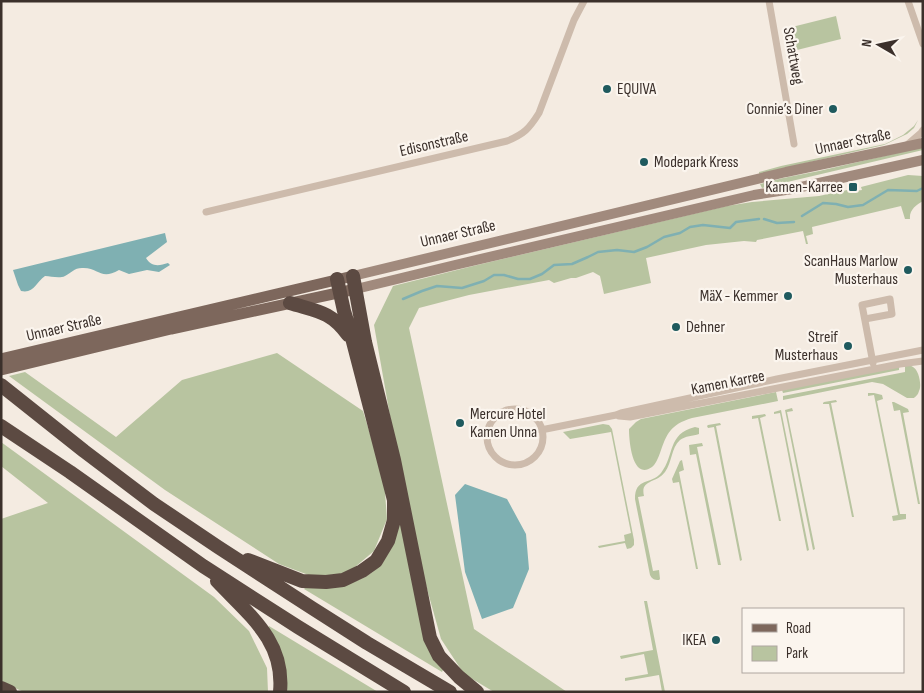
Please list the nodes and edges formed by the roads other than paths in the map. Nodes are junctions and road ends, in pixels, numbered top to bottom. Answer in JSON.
{"nodes":[{"id":1,"x":584,"y":1,"type":"edge"},
{"id":2,"x":770,"y":1,"type":"edge"},
{"id":3,"x":908,"y":1,"type":"edge"},
{"id":4,"x":923,"y":44,"type":"edge"},
{"id":5,"x":923,"y":130,"type":"edge"},
{"id":6,"x":923,"y":143,"type":"edge"},
{"id":7,"x":794,"y":144,"type":"dead end"},
{"id":8,"x":904,"y":147,"type":"junction"},
{"id":9,"x":923,"y":160,"type":"edge"},
{"id":10,"x":908,"y":163,"type":"junction"},
{"id":11,"x":923,"y":167,"type":"edge"},
{"id":12,"x":206,"y":212,"type":"dead end"},
{"id":13,"x":354,"y":282,"type":"junction"},
{"id":14,"x":338,"y":286,"type":"junction"},
{"id":15,"x":290,"y":303,"type":"junction"},
{"id":16,"x":865,"y":319,"type":"dead end"},
{"id":17,"x":353,"y":342,"type":"junction"},
{"id":18,"x":923,"y":350,"type":"edge"},
{"id":19,"x":1,"y":359,"type":"edge"},
{"id":20,"x":872,"y":360,"type":"junction"},
{"id":21,"x":923,"y":361,"type":"edge"},
{"id":22,"x":876,"y":369,"type":"junction"},
{"id":23,"x":1,"y":370,"type":"edge"},
{"id":24,"x":1,"y":385,"type":"edge"},
{"id":25,"x":616,"y":415,"type":"junction"},
{"id":26,"x":1,"y":426,"type":"edge"},
{"id":27,"x":541,"y":430,"type":"junction"},
{"id":28,"x":218,"y":547,"type":"junction"},
{"id":29,"x":203,"y":566,"type":"junction"},
{"id":30,"x":1,"y":688,"type":"edge"},
{"id":31,"x":10,"y":692,"type":"edge"},
{"id":32,"x":280,"y":692,"type":"edge"},
{"id":33,"x":404,"y":692,"type":"edge"},
{"id":34,"x":450,"y":692,"type":"edge"},
{"id":35,"x":476,"y":692,"type":"edge"}],
"edges":[{"from":1,"to":12,"type":"street","name":"Edisonstraße"},
{"from":2,"to":7,"type":"street","name":"Schattweg"},
{"from":3,"to":4,"type":"street"},
{"from":5,"to":8,"type":"street"},
{"from":6,"to":8,"type":"main road","name":"Unnaer Straße"},
{"from":8,"to":13,"type":"main road","name":"Unnaer Straße"},
{"from":9,"to":10,"type":"main road","name":"Unnaer Straße"},
{"from":10,"to":11,"type":"main road"},
{"from":10,"to":13,"type":"main road","name":"Unnaer Straße"},
{"from":13,"to":14,"type":"main road","name":"Unnaer Straße"},
{"from":13,"to":35,"type":"highway"},
{"from":14,"to":15,"type":"main road","name":"Unnaer Straße"},
{"from":14,"to":17,"type":"highway"},
{"from":14,"to":19,"type":"main road","name":"Unnaer Straße"},
{"from":15,"to":17,"type":"highway"},
{"from":15,"to":23,"type":"main road","name":"Unnaer Straße"},
{"from":16,"to":20,"type":"street"},
{"from":17,"to":28,"type":"highway"},
{"from":18,"to":20,"type":"street","name":"Kamen Karree"},
{"from":20,"to":22,"type":"street"},
{"from":20,"to":25,"type":"street","name":"Kamen Karree"},
{"from":21,"to":22,"type":"street","name":"Kamen Karree"},
{"from":22,"to":25,"type":"street","name":"Kamen Karree"},
{"from":24,"to":28,"type":"highway"},
{"from":25,"to":27,"type":"street","name":"Kamen Karree"},
{"from":26,"to":29,"type":"highway"},
{"from":27,"to":27,"type":"street"},
{"from":28,"to":34,"type":"highway"},
{"from":29,"to":32,"type":"highway"},
{"from":29,"to":33,"type":"highway"},
{"from":30,"to":31,"type":"highway"}]}
